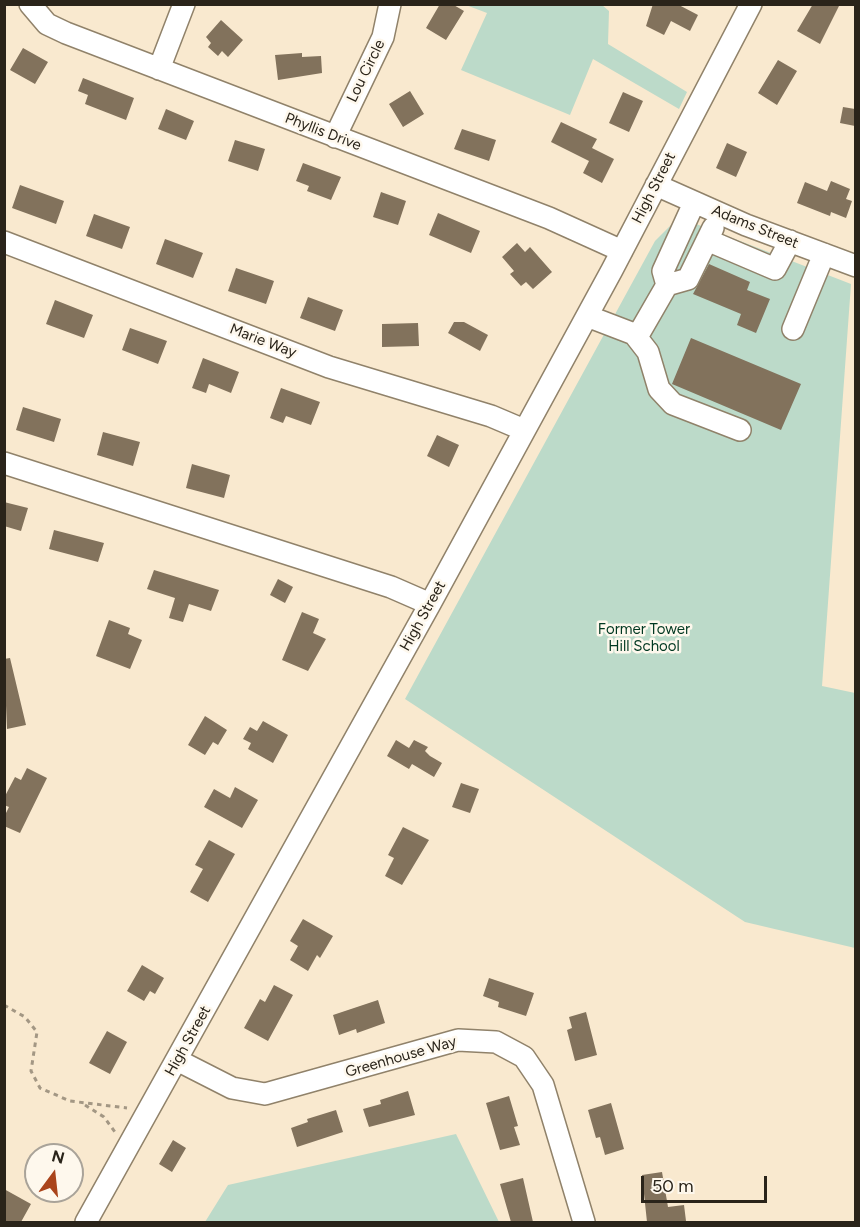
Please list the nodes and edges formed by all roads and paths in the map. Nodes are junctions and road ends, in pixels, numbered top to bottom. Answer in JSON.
{"nodes":[{"id":1,"x":30,"y":4,"type":"edge"},
{"id":2,"x":184,"y":4,"type":"edge"},
{"id":3,"x":390,"y":4,"type":"edge"},
{"id":4,"x":751,"y":4,"type":"edge"},
{"id":5,"x":159,"y":69,"type":"junction"},
{"id":6,"x":335,"y":137,"type":"junction"},
{"id":7,"x":656,"y":185,"type":"junction"},
{"id":8,"x":694,"y":203,"type":"junction"},
{"id":9,"x":720,"y":214,"type":"junction"},
{"id":10,"x":707,"y":240,"type":"junction"},
{"id":11,"x":4,"y":242,"type":"edge"},
{"id":12,"x":790,"y":242,"type":"junction"},
{"id":13,"x":622,"y":251,"type":"junction"},
{"id":14,"x":824,"y":254,"type":"junction"},
{"id":15,"x":855,"y":266,"type":"edge"},
{"id":16,"x":667,"y":285,"type":"junction"},
{"id":17,"x":587,"y":316,"type":"junction"},
{"id":18,"x":793,"y":329,"type":"dead end"},
{"id":19,"x":637,"y":337,"type":"junction"},
{"id":20,"x":524,"y":430,"type":"junction"},
{"id":21,"x":740,"y":430,"type":"dead end"},
{"id":22,"x":4,"y":463,"type":"edge"},
{"id":23,"x":430,"y":604,"type":"junction"},
{"id":24,"x":4,"y":1005,"type":"edge"},
{"id":25,"x":177,"y":1060,"type":"junction"},
{"id":26,"x":83,"y":1104,"type":"junction"},
{"id":27,"x":150,"y":1107,"type":"junction"},
{"id":28,"x":123,"y":1156,"type":"junction"},
{"id":29,"x":86,"y":1222,"type":"edge"},
{"id":30,"x":584,"y":1222,"type":"edge"}],
"edges":[{"from":1,"to":5,"type":"street","name":"Phyllis Drive"},
{"from":2,"to":5,"type":"street"},
{"from":3,"to":6,"type":"street","name":"Lou Circle"},
{"from":4,"to":7,"type":"street","name":"High Street"},
{"from":5,"to":6,"type":"street","name":"Phyllis Drive"},
{"from":6,"to":13,"type":"street","name":"Phyllis Drive"},
{"from":7,"to":8,"type":"street","name":"Adams Street"},
{"from":7,"to":13,"type":"street","name":"High Street"},
{"from":8,"to":9,"type":"street","name":"Adams Street"},
{"from":8,"to":16,"type":"street"},
{"from":9,"to":10,"type":"street"},
{"from":9,"to":12,"type":"street","name":"Adams Street"},
{"from":10,"to":12,"type":"street"},
{"from":10,"to":16,"type":"street"},
{"from":11,"to":20,"type":"street","name":"Marie Way"},
{"from":12,"to":14,"type":"street","name":"Adams Street"},
{"from":13,"to":17,"type":"street","name":"High Street"},
{"from":14,"to":15,"type":"street","name":"Adams Street"},
{"from":14,"to":18,"type":"street"},
{"from":16,"to":19,"type":"street"},
{"from":17,"to":19,"type":"street"},
{"from":17,"to":20,"type":"street","name":"High Street"},
{"from":19,"to":21,"type":"street"},
{"from":20,"to":23,"type":"street","name":"High Street"},
{"from":22,"to":23,"type":"street"},
{"from":23,"to":25,"type":"street","name":"High Street"},
{"from":24,"to":26,"type":"path"},
{"from":25,"to":27,"type":"street","name":"High Street"},
{"from":25,"to":30,"type":"street","name":"Greenhouse Way"},
{"from":26,"to":27,"type":"path"},
{"from":26,"to":28,"type":"path"},
{"from":27,"to":28,"type":"street","name":"High Street"},
{"from":28,"to":29,"type":"street","name":"High Street"}]}
